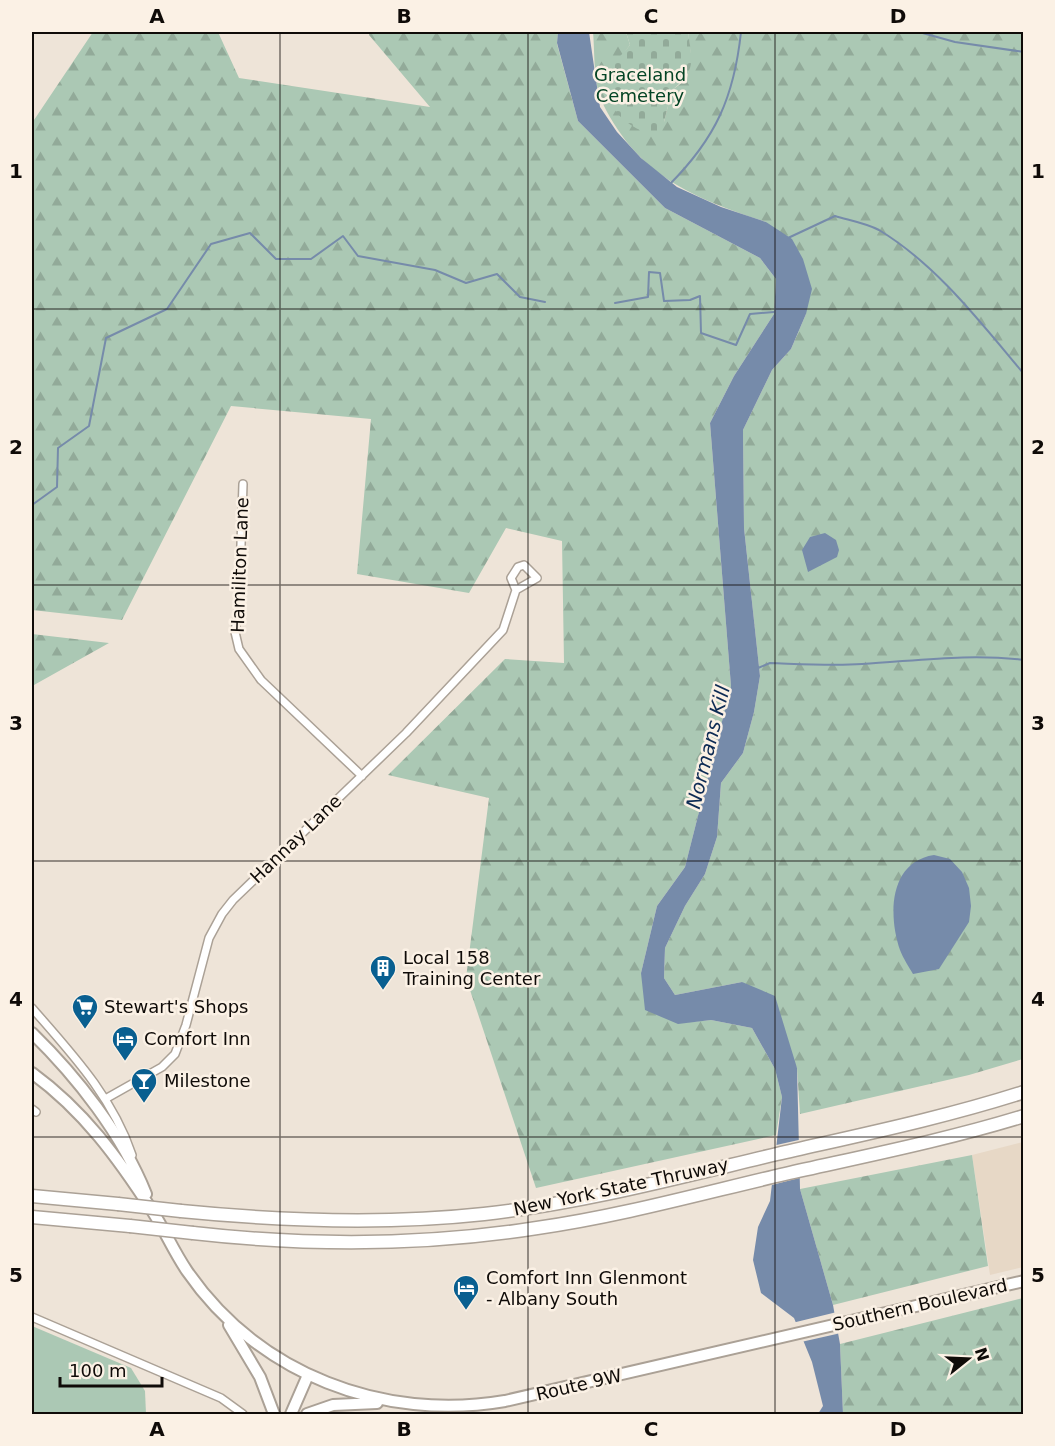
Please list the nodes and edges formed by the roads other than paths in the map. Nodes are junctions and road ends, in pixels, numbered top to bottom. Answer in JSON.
{"nodes":[{"id":1,"x":243,"y":484,"type":"dead end"},
{"id":2,"x":516,"y":590,"type":"dead end"},
{"id":3,"x":362,"y":776,"type":"junction"},
{"id":4,"x":32,"y":1008,"type":"edge"},
{"id":5,"x":32,"y":1033,"type":"edge"},
{"id":6,"x":32,"y":1065,"type":"edge"},
{"id":7,"x":32,"y":1073,"type":"edge"},
{"id":8,"x":1023,"y":1092,"type":"edge"},
{"id":9,"x":107,"y":1098,"type":"junction"},
{"id":10,"x":79,"y":1111,"type":"junction"},
{"id":11,"x":1023,"y":1116,"type":"edge"},
{"id":12,"x":138,"y":1175,"type":"junction"},
{"id":13,"x":32,"y":1196,"type":"edge"},
{"id":14,"x":154,"y":1214,"type":"junction"},
{"id":15,"x":32,"y":1217,"type":"edge"},
{"id":16,"x":1023,"y":1281,"type":"edge"},
{"id":17,"x":219,"y":1310,"type":"junction"},
{"id":18,"x":32,"y":1317,"type":"edge"},
{"id":19,"x":817,"y":1329,"type":"joint"},
{"id":20,"x":308,"y":1375,"type":"junction"},
{"id":21,"x":393,"y":1402,"type":"junction"},
{"id":22,"x":243,"y":1414,"type":"edge"},
{"id":23,"x":274,"y":1414,"type":"edge"},
{"id":24,"x":291,"y":1414,"type":"edge"},
{"id":25,"x":307,"y":1414,"type":"edge"}],
"edges":[{"from":1,"to":3,"type":"street","name":"Hamiliton Lane"},
{"from":2,"to":3,"type":"street","name":"Hannay Lane"},
{"from":3,"to":9,"type":"street","name":"Hannay Lane"},
{"from":4,"to":9,"type":"street"},
{"from":5,"to":12,"type":"main road"},
{"from":6,"to":10,"type":"main road"},
{"from":7,"to":10,"type":"main road"},
{"from":8,"to":13,"type":"highway","name":"New York State Thruway","bridge":true},
{"from":9,"to":12,"type":"street"},
{"from":10,"to":14,"type":"main road"},
{"from":11,"to":15,"type":"highway","name":"New York State Thruway","bridge":true},
{"from":12,"to":14,"type":"main road"},
{"from":14,"to":17,"type":"main road"},
{"from":16,"to":19,"type":"main road","name":"Southern Boulevard"},
{"from":17,"to":20,"type":"main road","name":"Route 9W"},
{"from":17,"to":23,"type":"main road"},
{"from":18,"to":22,"type":"street"},
{"from":19,"to":21,"type":"main road","name":"Route 9W"},
{"from":20,"to":21,"type":"main road","name":"Route 9W"},
{"from":20,"to":24,"type":"main road"},
{"from":21,"to":25,"type":"main road"}]}
